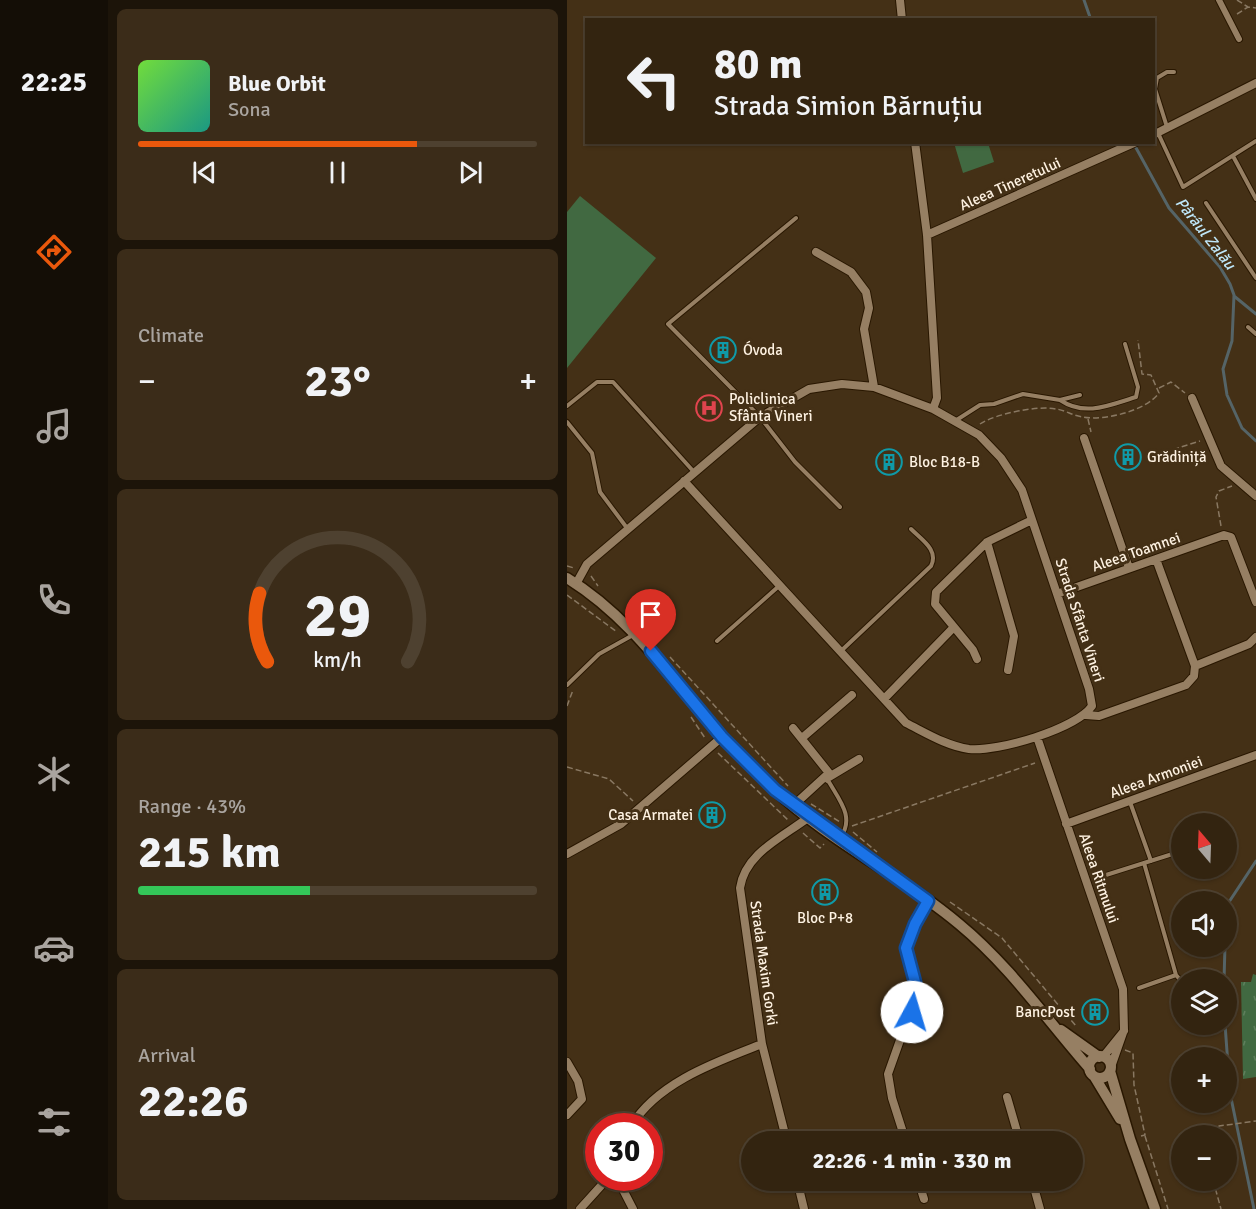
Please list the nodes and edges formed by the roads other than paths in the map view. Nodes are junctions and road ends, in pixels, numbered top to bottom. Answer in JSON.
{"nodes":[{"id":1,"x":900,"y":0,"type":"edge"},
{"id":2,"x":1219,"y":0,"type":"edge"},
{"id":3,"x":902,"y":18,"type":"edge"},
{"id":4,"x":1239,"y":39,"type":"dead end"},
{"id":5,"x":1174,"y":72,"type":"dead end"},
{"id":6,"x":1256,"y":83,"type":"edge"},
{"id":7,"x":1167,"y":128,"type":"junction"},
{"id":8,"x":1156,"y":133,"type":"edge"},
{"id":9,"x":1256,"y":141,"type":"edge"},
{"id":10,"x":915,"y":144,"type":"edge"},
{"id":11,"x":1132,"y":144,"type":"edge"},
{"id":12,"x":1233,"y":156,"type":"junction"},
{"id":13,"x":1256,"y":199,"type":"edge"},
{"id":14,"x":1206,"y":203,"type":"dead end"},
{"id":15,"x":795,"y":218,"type":"dead end"},
{"id":16,"x":927,"y":235,"type":"junction"},
{"id":17,"x":816,"y":252,"type":"dead end"},
{"id":18,"x":1256,"y":278,"type":"edge"},
{"id":19,"x":1248,"y":327,"type":"dead end"},
{"id":20,"x":1256,"y":334,"type":"edge"},
{"id":21,"x":1125,"y":344,"type":"dead end"},
{"id":22,"x":874,"y":387,"type":"junction"},
{"id":23,"x":1080,"y":395,"type":"dead end"},
{"id":24,"x":1192,"y":398,"type":"road end"},
{"id":25,"x":1060,"y":400,"type":"junction"},
{"id":26,"x":567,"y":406,"type":"edge"},
{"id":27,"x":933,"y":408,"type":"junction"},
{"id":28,"x":760,"y":417,"type":"junction"},
{"id":29,"x":955,"y":421,"type":"junction"},
{"id":30,"x":567,"y":422,"type":"edge"},
{"id":31,"x":1084,"y":438,"type":"dead end"},
{"id":32,"x":695,"y":472,"type":"junction"},
{"id":33,"x":684,"y":481,"type":"junction"},
{"id":34,"x":1256,"y":496,"type":"edge"},
{"id":35,"x":840,"y":507,"type":"dead end"},
{"id":36,"x":1032,"y":520,"type":"junction"},
{"id":37,"x":911,"y":529,"type":"dead end"},
{"id":38,"x":628,"y":530,"type":"junction"},
{"id":39,"x":987,"y":543,"type":"junction"},
{"id":40,"x":1156,"y":559,"type":"junction"},
{"id":41,"x":1129,"y":568,"type":"junction"},
{"id":42,"x":571,"y":581,"type":"edge"},
{"id":43,"x":780,"y":586,"type":"junction"},
{"id":44,"x":1057,"y":594,"type":"junction"},
{"id":45,"x":1256,"y":602,"type":"edge"},
{"id":46,"x":954,"y":627,"type":"junction"},
{"id":47,"x":630,"y":637,"type":"junction"},
{"id":48,"x":1256,"y":637,"type":"edge"},
{"id":49,"x":717,"y":640,"type":"dead end"},
{"id":50,"x":840,"y":651,"type":"junction"},
{"id":51,"x":977,"y":659,"type":"dead end"},
{"id":52,"x":1195,"y":666,"type":"junction"},
{"id":53,"x":1008,"y":670,"type":"dead end"},
{"id":54,"x":567,"y":685,"type":"edge"},
{"id":55,"x":852,"y":695,"type":"dead end"},
{"id":56,"x":884,"y":699,"type":"junction"},
{"id":57,"x":1086,"y":715,"type":"junction"},
{"id":58,"x":793,"y":728,"type":"dead end"},
{"id":59,"x":1037,"y":736,"type":"junction"},
{"id":60,"x":722,"y":737,"type":"junction"},
{"id":61,"x":802,"y":738,"type":"junction"},
{"id":62,"x":1256,"y":754,"type":"edge"},
{"id":63,"x":859,"y":759,"type":"dead end"},
{"id":64,"x":827,"y":778,"type":"junction"},
{"id":65,"x":1130,"y":801,"type":"junction"},
{"id":66,"x":799,"y":802,"type":"junction"},
{"id":67,"x":809,"y":817,"type":"junction"},
{"id":68,"x":1066,"y":824,"type":"junction"},
{"id":69,"x":837,"y":837,"type":"junction"},
{"id":70,"x":567,"y":854,"type":"edge"},
{"id":71,"x":1171,"y":855,"type":"edge"},
{"id":72,"x":1151,"y":861,"type":"junction"},
{"id":73,"x":1144,"y":863,"type":"junction"},
{"id":74,"x":1106,"y":875,"type":"dead end"},
{"id":75,"x":928,"y":901,"type":"junction"},
{"id":76,"x":1174,"y":969,"type":"edge"},
{"id":77,"x":1171,"y":977,"type":"edge"},
{"id":78,"x":1139,"y":988,"type":"dead end"},
{"id":79,"x":1054,"y":1024,"type":"junction"},
{"id":80,"x":1124,"y":1030,"type":"junction"},
{"id":81,"x":762,"y":1044,"type":"junction"},
{"id":82,"x":1101,"y":1057,"type":"junction"},
{"id":83,"x":567,"y":1062,"type":"edge"},
{"id":84,"x":1111,"y":1069,"type":"junction"},
{"id":85,"x":1092,"y":1072,"type":"junction"},
{"id":86,"x":1007,"y":1097,"type":"dead end"},
{"id":87,"x":640,"y":1113,"type":"edge"},
{"id":88,"x":567,"y":1116,"type":"edge"},
{"id":89,"x":784,"y":1131,"type":"edge"},
{"id":90,"x":903,"y":1131,"type":"edge"},
{"id":91,"x":1017,"y":1131,"type":"edge"},
{"id":92,"x":1129,"y":1137,"type":"junction"},
{"id":93,"x":596,"y":1191,"type":"edge"},
{"id":94,"x":624,"y":1191,"type":"edge"},
{"id":95,"x":800,"y":1191,"type":"edge"},
{"id":96,"x":921,"y":1191,"type":"edge"},
{"id":97,"x":1035,"y":1191,"type":"edge"},
{"id":98,"x":924,"y":1199,"type":"dead end"},
{"id":99,"x":580,"y":1209,"type":"edge"},
{"id":100,"x":633,"y":1209,"type":"edge"},
{"id":101,"x":804,"y":1209,"type":"edge"},
{"id":102,"x":1040,"y":1209,"type":"edge"},
{"id":103,"x":1155,"y":1209,"type":"edge"}],
"edges":[{"from":1,"to":3,"type":"street"},
{"from":2,"to":4,"type":"street"},
{"from":5,"to":7,"type":"lane"},
{"from":6,"to":7,"type":"street"},
{"from":7,"to":8,"type":"street"},
{"from":8,"to":12,"type":"lane"},
{"from":9,"to":12,"type":"lane"},
{"from":10,"to":16,"type":"street"},
{"from":11,"to":16,"type":"street","name":"Aleea Tineretului"},
{"from":12,"to":13,"type":"lane"},
{"from":14,"to":18,"type":"lane"},
{"from":15,"to":28,"type":"lane"},
{"from":16,"to":27,"type":"street"},
{"from":17,"to":22,"type":"street"},
{"from":19,"to":20,"type":"lane"},
{"from":21,"to":25,"type":"lane"},
{"from":22,"to":27,"type":"street","name":"Strada Sfânta Vineri"},
{"from":22,"to":28,"type":"street","name":"Strada Sfânta Vineri"},
{"from":23,"to":25,"type":"lane"},
{"from":24,"to":34,"type":"street"},
{"from":25,"to":29,"type":"lane"},
{"from":26,"to":32,"type":"lane"},
{"from":27,"to":29,"type":"street","name":"Strada Sfânta Vineri"},
{"from":28,"to":32,"type":"street","name":"Strada Sfânta Vineri"},
{"from":28,"to":35,"type":"lane"},
{"from":29,"to":36,"type":"street","name":"Strada Sfânta Vineri"},
{"from":30,"to":38,"type":"lane"},
{"from":31,"to":41,"type":"street"},
{"from":32,"to":33,"type":"street","name":"Strada Sfânta Vineri"},
{"from":33,"to":38,"type":"street","name":"Strada Sfânta Vineri"},
{"from":33,"to":43,"type":"street"},
{"from":36,"to":39,"type":"street"},
{"from":36,"to":44,"type":"street","name":"Strada Sfânta Vineri"},
{"from":37,"to":50,"type":"lane"},
{"from":38,"to":42,"type":"street","name":"Strada Sfânta Vineri"},
{"from":39,"to":46,"type":"street"},
{"from":39,"to":53,"type":"street"},
{"from":40,"to":41,"type":"street","name":"Aleea Toamnei"},
{"from":40,"to":45,"type":"street","name":"Aleea Toamnei"},
{"from":40,"to":52,"type":"street"},
{"from":41,"to":44,"type":"street","name":"Aleea Toamnei"},
{"from":42,"to":47,"type":"street"},
{"from":43,"to":49,"type":"lane"},
{"from":43,"to":50,"type":"street"},
{"from":44,"to":57,"type":"street","name":"Strada Sfânta Vineri"},
{"from":46,"to":51,"type":"street"},
{"from":46,"to":56,"type":"street"},
{"from":47,"to":54,"type":"lane"},
{"from":47,"to":60,"type":"street"},
{"from":48,"to":52,"type":"street"},
{"from":50,"to":56,"type":"street"},
{"from":52,"to":57,"type":"street"},
{"from":55,"to":61,"type":"street"},
{"from":56,"to":59,"type":"street"},
{"from":57,"to":59,"type":"street"},
{"from":58,"to":61,"type":"street"},
{"from":59,"to":68,"type":"street","name":"Aleea Ritmului"},
{"from":60,"to":66,"type":"street"},
{"from":60,"to":70,"type":"street"},
{"from":61,"to":64,"type":"street"},
{"from":62,"to":65,"type":"street","name":"Aleea Armoniei"},
{"from":63,"to":64,"type":"street"},
{"from":64,"to":66,"type":"street"},
{"from":64,"to":69,"type":"lane"},
{"from":65,"to":68,"type":"street","name":"Aleea Armoniei"},
{"from":65,"to":72,"type":"lane"},
{"from":66,"to":67,"type":"street"},
{"from":67,"to":69,"type":"street"},
{"from":67,"to":81,"type":"street","name":"Strada Maxim Gorki"},
{"from":68,"to":80,"type":"street","name":"Aleea Ritmului"},
{"from":69,"to":75,"type":"street"},
{"from":71,"to":72,"type":"lane"},
{"from":72,"to":73,"type":"lane"},
{"from":73,"to":74,"type":"lane"},
{"from":73,"to":76,"type":"lane"},
{"from":75,"to":79,"type":"street"},
{"from":75,"to":90,"type":"street"},
{"from":77,"to":78,"type":"lane"},
{"from":79,"to":82,"type":"street"},
{"from":79,"to":85,"type":"street"},
{"from":80,"to":82,"type":"street"},
{"from":80,"to":84,"type":"street","name":"Aleea Ritmului"},
{"from":81,"to":87,"type":"street"},
{"from":81,"to":89,"type":"street","name":"Strada Maxim Gorki"},
{"from":82,"to":84,"type":"street"},
{"from":82,"to":85,"type":"street"},
{"from":83,"to":88,"type":"street"},
{"from":84,"to":85,"type":"street"},
{"from":84,"to":92,"type":"street"},
{"from":85,"to":92,"type":"street"},
{"from":86,"to":91,"type":"street"},
{"from":92,"to":103,"type":"street"},
{"from":93,"to":99,"type":"street"},
{"from":94,"to":100,"type":"street"},
{"from":95,"to":101,"type":"street"},
{"from":96,"to":98,"type":"street"},
{"from":97,"to":102,"type":"street"}]}
